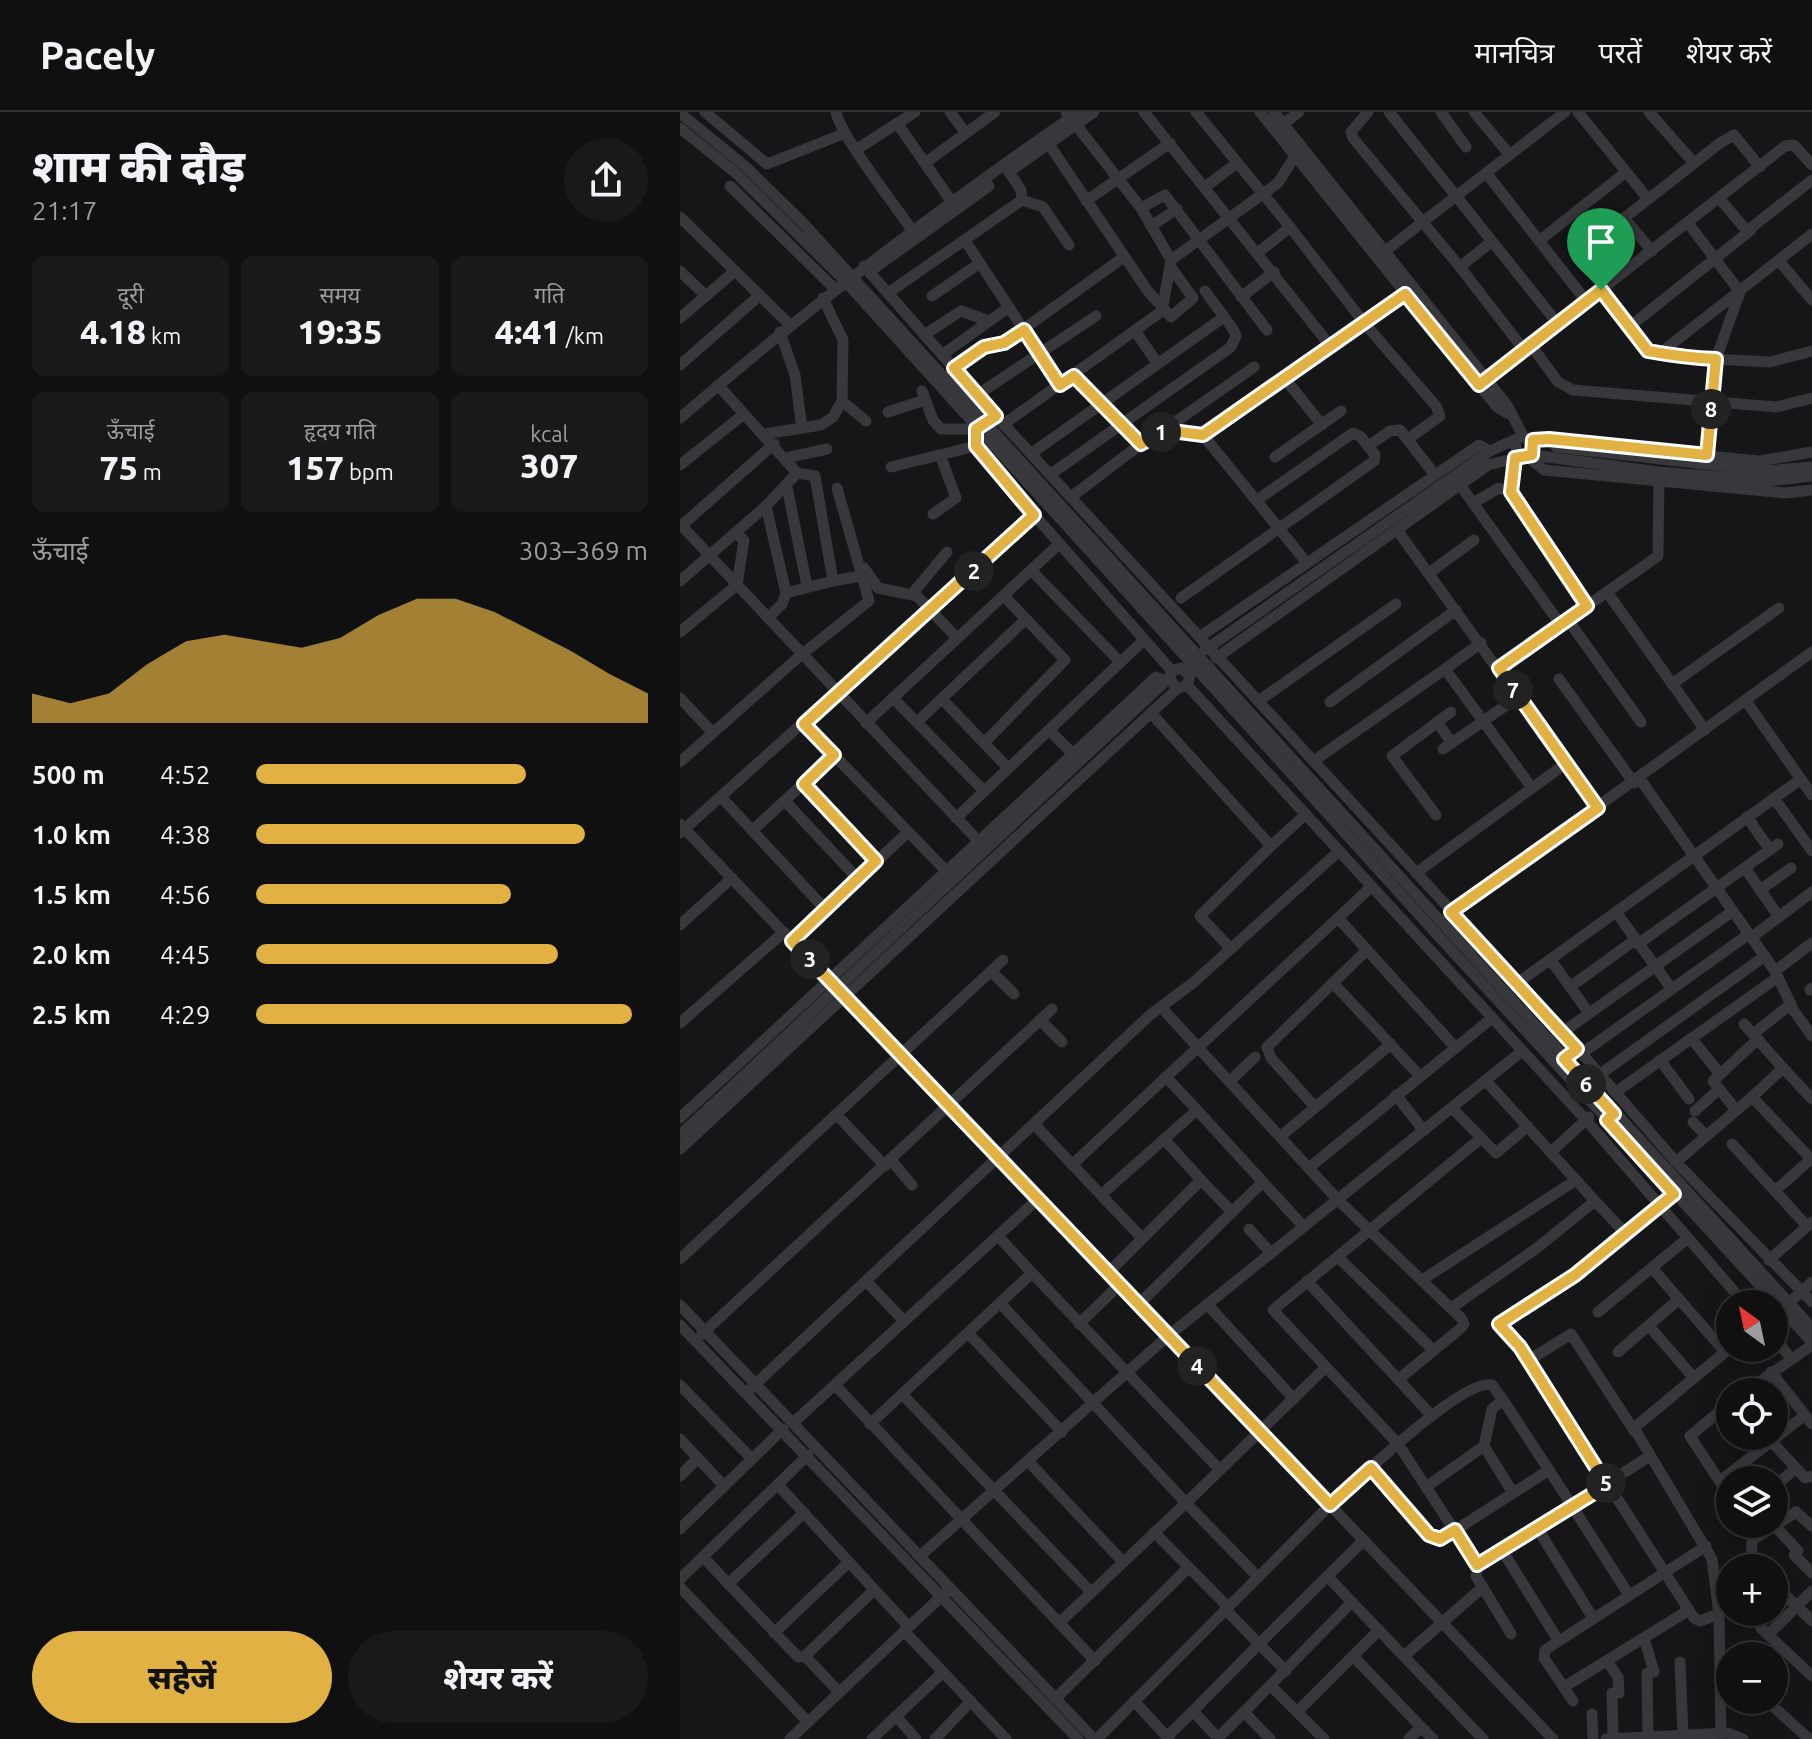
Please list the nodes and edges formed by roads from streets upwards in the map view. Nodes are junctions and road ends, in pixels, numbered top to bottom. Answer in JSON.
{"nodes":[{"id":1,"x":705,"y":112,"type":"edge"},
{"id":2,"x":836,"y":112,"type":"edge"},
{"id":3,"x":915,"y":112,"type":"edge"},
{"id":4,"x":950,"y":112,"type":"edge"},
{"id":5,"x":995,"y":112,"type":"edge"},
{"id":6,"x":1094,"y":112,"type":"edge"},
{"id":7,"x":1144,"y":112,"type":"edge"},
{"id":8,"x":1196,"y":112,"type":"edge"},
{"id":9,"x":1260,"y":112,"type":"edge"},
{"id":10,"x":1274,"y":112,"type":"edge"},
{"id":11,"x":1299,"y":112,"type":"edge"},
{"id":12,"x":1368,"y":112,"type":"edge"},
{"id":13,"x":1389,"y":112,"type":"edge"},
{"id":14,"x":1441,"y":112,"type":"edge"},
{"id":15,"x":1474,"y":112,"type":"edge"},
{"id":16,"x":1565,"y":112,"type":"edge"},
{"id":17,"x":1578,"y":112,"type":"edge"},
{"id":18,"x":1649,"y":112,"type":"edge"},
{"id":19,"x":680,"y":113,"type":"edge"},
{"id":20,"x":1073,"y":117,"type":"edge"},
{"id":21,"x":897,"y":123,"type":"junction"},
{"id":22,"x":1279,"y":127,"type":"junction"},
{"id":23,"x":680,"y":128,"type":"edge"},
{"id":24,"x":965,"y":132,"type":"junction"},
{"id":25,"x":843,"y":134,"type":"junction"},
{"id":26,"x":1047,"y":141,"type":"junction"},
{"id":27,"x":1170,"y":143,"type":"junction"},
{"id":28,"x":1466,"y":147,"type":"dead end"},
{"id":29,"x":857,"y":149,"type":"junction"},
{"id":30,"x":1509,"y":154,"type":"junction"},
{"id":31,"x":1295,"y":156,"type":"junction"},
{"id":32,"x":925,"y":163,"type":"junction"},
{"id":33,"x":1237,"y":163,"type":"junction"},
{"id":34,"x":1694,"y":163,"type":"junction"},
{"id":35,"x":1812,"y":165,"type":"edge"},
{"id":36,"x":1760,"y":167,"type":"junction"},
{"id":37,"x":1007,"y":168,"type":"junction"},
{"id":38,"x":742,"y":171,"type":"junction"},
{"id":39,"x":1626,"y":172,"type":"junction"},
{"id":40,"x":1487,"y":174,"type":"junction"},
{"id":41,"x":1119,"y":179,"type":"junction"},
{"id":42,"x":1812,"y":180,"type":"edge"},
{"id":43,"x":730,"y":186,"type":"dead end"},
{"id":44,"x":1205,"y":187,"type":"junction"},
{"id":45,"x":1263,"y":194,"type":"junction"},
{"id":46,"x":1455,"y":198,"type":"junction"},
{"id":47,"x":1719,"y":198,"type":"junction"},
{"id":48,"x":1648,"y":199,"type":"junction"},
{"id":49,"x":1022,"y":200,"type":"junction"},
{"id":50,"x":1086,"y":201,"type":"junction"},
{"id":51,"x":955,"y":206,"type":"junction"},
{"id":52,"x":1141,"y":208,"type":"junction"},
{"id":53,"x":1177,"y":209,"type":"junction"},
{"id":54,"x":680,"y":217,"type":"edge"},
{"id":55,"x":1230,"y":218,"type":"junction"},
{"id":56,"x":1624,"y":218,"type":"junction"},
{"id":57,"x":1424,"y":221,"type":"junction"},
{"id":58,"x":1688,"y":223,"type":"junction"},
{"id":59,"x":1151,"y":226,"type":"junction"},
{"id":60,"x":1290,"y":227,"type":"junction"},
{"id":61,"x":912,"y":230,"type":"junction"},
{"id":62,"x":1751,"y":230,"type":"junction"},
{"id":63,"x":1812,"y":234,"type":"edge"},
{"id":64,"x":1198,"y":240,"type":"junction"},
{"id":65,"x":1539,"y":241,"type":"junction"},
{"id":66,"x":966,"y":242,"type":"junction"},
{"id":67,"x":1491,"y":242,"type":"junction"},
{"id":68,"x":1069,"y":245,"type":"dead end"},
{"id":69,"x":1652,"y":251,"type":"junction"},
{"id":70,"x":1259,"y":252,"type":"junction"},
{"id":71,"x":1380,"y":255,"type":"junction"},
{"id":72,"x":1124,"y":257,"type":"junction"},
{"id":73,"x":1714,"y":258,"type":"junction"},
{"id":74,"x":1779,"y":261,"type":"junction"},
{"id":75,"x":980,"y":263,"type":"junction"},
{"id":76,"x":1170,"y":263,"type":"junction"},
{"id":77,"x":1460,"y":267,"type":"junction"},
{"id":78,"x":866,"y":269,"type":"junction"},
{"id":79,"x":680,"y":271,"type":"edge"},
{"id":80,"x":735,"y":271,"type":"junction"},
{"id":81,"x":1274,"y":272,"type":"junction"},
{"id":82,"x":1614,"y":279,"type":"junction"},
{"id":83,"x":844,"y":282,"type":"junction"},
{"id":84,"x":1409,"y":290,"type":"junction"},
{"id":85,"x":1601,"y":290,"type":"junction"},
{"id":86,"x":1205,"y":291,"type":"dead end"},
{"id":87,"x":1740,"y":292,"type":"junction"},
{"id":88,"x":888,"y":293,"type":"junction"},
{"id":89,"x":760,"y":295,"type":"junction"},
{"id":90,"x":706,"y":296,"type":"junction"},
{"id":91,"x":932,"y":296,"type":"dead end"},
{"id":92,"x":1241,"y":297,"type":"junction"},
{"id":93,"x":823,"y":298,"type":"junction"},
{"id":94,"x":1812,"y":300,"type":"edge"},
{"id":95,"x":1586,"y":301,"type":"junction"},
{"id":96,"x":1009,"y":307,"type":"junction"},
{"id":97,"x":1162,"y":311,"type":"junction"},
{"id":98,"x":1096,"y":316,"type":"dead end"},
{"id":99,"x":680,"y":317,"type":"edge"},
{"id":100,"x":1224,"y":317,"type":"junction"},
{"id":101,"x":989,"y":321,"type":"junction"},
{"id":102,"x":1365,"y":324,"type":"junction"},
{"id":103,"x":1558,"y":324,"type":"junction"},
{"id":104,"x":785,"y":328,"type":"junction"},
{"id":105,"x":1628,"y":328,"type":"junction"},
{"id":106,"x":1024,"y":330,"type":"junction"},
{"id":107,"x":1267,"y":330,"type":"dead end"},
{"id":108,"x":1135,"y":331,"type":"junction"},
{"id":109,"x":924,"y":335,"type":"junction"},
{"id":110,"x":1332,"y":348,"type":"junction"},
{"id":111,"x":1528,"y":348,"type":"junction"},
{"id":112,"x":1664,"y":350,"type":"junction"},
{"id":113,"x":1812,"y":351,"type":"edge"},
{"id":114,"x":1039,"y":354,"type":"junction"},
{"id":115,"x":942,"y":355,"type":"junction"},
{"id":116,"x":1716,"y":359,"type":"junction"},
{"id":117,"x":1158,"y":364,"type":"junction"},
{"id":118,"x":680,"y":365,"type":"edge"},
{"id":119,"x":1254,"y":367,"type":"dead end"},
{"id":120,"x":954,"y":368,"type":"junction"},
{"id":121,"x":1074,"y":376,"type":"junction"},
{"id":122,"x":1286,"y":380,"type":"junction"},
{"id":123,"x":1482,"y":382,"type":"junction"},
{"id":124,"x":718,"y":385,"type":"junction"},
{"id":125,"x":1060,"y":385,"type":"junction"},
{"id":126,"x":977,"y":395,"type":"junction"},
{"id":127,"x":1812,"y":398,"type":"edge"},
{"id":128,"x":842,"y":401,"type":"junction"},
{"id":129,"x":1711,"y":402,"type":"junction"},
{"id":130,"x":1100,"y":405,"type":"junction"},
{"id":131,"x":1341,"y":411,"type":"dead end"},
{"id":132,"x":888,"y":412,"type":"dead end"},
{"id":133,"x":744,"y":414,"type":"junction"},
{"id":134,"x":1185,"y":415,"type":"junction"},
{"id":135,"x":1511,"y":417,"type":"junction"},
{"id":136,"x":680,"y":418,"type":"edge"},
{"id":137,"x":866,"y":421,"type":"dead end"},
{"id":138,"x":988,"y":424,"type":"junction"},
{"id":139,"x":1322,"y":425,"type":"junction"},
{"id":140,"x":802,"y":428,"type":"junction"},
{"id":141,"x":1121,"y":428,"type":"junction"},
{"id":142,"x":1164,"y":430,"type":"junction"},
{"id":143,"x":764,"y":434,"type":"junction"},
{"id":144,"x":1200,"y":435,"type":"junction"},
{"id":145,"x":1408,"y":439,"type":"junction"},
{"id":146,"x":774,"y":444,"type":"junction"},
{"id":147,"x":1141,"y":444,"type":"junction"},
{"id":148,"x":976,"y":446,"type":"junction"},
{"id":149,"x":1368,"y":446,"type":"junction"},
{"id":150,"x":1523,"y":448,"type":"junction"},
{"id":151,"x":827,"y":449,"type":"dead end"},
{"id":152,"x":1490,"y":451,"type":"junction"},
{"id":153,"x":1812,"y":452,"type":"edge"},
{"id":154,"x":1032,"y":453,"type":"junction"},
{"id":155,"x":940,"y":455,"type":"junction"},
{"id":156,"x":1707,"y":455,"type":"junction"},
{"id":157,"x":1275,"y":457,"type":"dead end"},
{"id":158,"x":785,"y":458,"type":"junction"},
{"id":159,"x":680,"y":465,"type":"edge"},
{"id":160,"x":891,"y":467,"type":"dead end"},
{"id":161,"x":1812,"y":467,"type":"edge"},
{"id":162,"x":797,"y":473,"type":"junction"},
{"id":163,"x":1051,"y":474,"type":"junction"},
{"id":164,"x":1435,"y":475,"type":"junction"},
{"id":165,"x":1812,"y":476,"type":"edge"},
{"id":166,"x":1658,"y":477,"type":"junction"},
{"id":167,"x":1460,"y":485,"type":"junction"},
{"id":168,"x":787,"y":487,"type":"junction"},
{"id":169,"x":837,"y":488,"type":"dead end"},
{"id":170,"x":1812,"y":490,"type":"edge"},
{"id":171,"x":1511,"y":492,"type":"junction"},
{"id":172,"x":1071,"y":497,"type":"junction"},
{"id":173,"x":1257,"y":500,"type":"junction"},
{"id":174,"x":1473,"y":503,"type":"junction"},
{"id":175,"x":766,"y":506,"type":"junction"},
{"id":176,"x":933,"y":514,"type":"dead end"},
{"id":177,"x":1034,"y":515,"type":"junction"},
{"id":178,"x":681,"y":526,"type":"edge"},
{"id":179,"x":1281,"y":528,"type":"junction"},
{"id":180,"x":1397,"y":530,"type":"junction"},
{"id":181,"x":735,"y":533,"type":"junction"},
{"id":182,"x":1474,"y":540,"type":"dead end"},
{"id":183,"x":1059,"y":544,"type":"junction"},
{"id":184,"x":947,"y":552,"type":"dead end"},
{"id":185,"x":710,"y":555,"type":"junction"},
{"id":186,"x":856,"y":555,"type":"junction"},
{"id":187,"x":1307,"y":563,"type":"junction"},
{"id":188,"x":1031,"y":570,"type":"junction"},
{"id":189,"x":1429,"y":573,"type":"junction"},
{"id":190,"x":861,"y":576,"type":"junction"},
{"id":191,"x":680,"y":581,"type":"edge"},
{"id":192,"x":833,"y":581,"type":"junction"},
{"id":193,"x":737,"y":585,"type":"junction"},
{"id":194,"x":807,"y":586,"type":"junction"},
{"id":195,"x":1607,"y":592,"type":"junction"},
{"id":196,"x":786,"y":593,"type":"junction"},
{"id":197,"x":912,"y":594,"type":"junction"},
{"id":198,"x":1004,"y":596,"type":"junction"},
{"id":199,"x":1181,"y":598,"type":"dead end"},
{"id":200,"x":1396,"y":604,"type":"dead end"},
{"id":201,"x":1587,"y":606,"type":"junction"},
{"id":202,"x":1779,"y":608,"type":"dead end"},
{"id":203,"x":931,"y":610,"type":"junction"},
{"id":204,"x":1456,"y":610,"type":"junction"},
{"id":205,"x":768,"y":618,"type":"junction"},
{"id":206,"x":1026,"y":619,"type":"junction"},
{"id":207,"x":1564,"y":622,"type":"junction"},
{"id":208,"x":680,"y":632,"type":"edge"},
{"id":209,"x":1201,"y":636,"type":"junction"},
{"id":210,"x":957,"y":638,"type":"junction"},
{"id":211,"x":1144,"y":640,"type":"junction"},
{"id":212,"x":1481,"y":643,"type":"junction"},
{"id":213,"x":1215,"y":651,"type":"junction"},
{"id":214,"x":1812,"y":652,"type":"edge"},
{"id":215,"x":801,"y":655,"type":"junction"},
{"id":216,"x":1120,"y":662,"type":"junction"},
{"id":217,"x":1499,"y":668,"type":"junction"},
{"id":218,"x":1445,"y":669,"type":"junction"},
{"id":219,"x":1185,"y":673,"type":"junction"},
{"id":220,"x":1559,"y":679,"type":"dead end"},
{"id":221,"x":1672,"y":684,"type":"junction"},
{"id":222,"x":837,"y":694,"type":"junction"},
{"id":223,"x":1518,"y":697,"type":"junction"},
{"id":224,"x":680,"y":698,"type":"edge"},
{"id":225,"x":893,"y":698,"type":"junction"},
{"id":226,"x":942,"y":699,"type":"junction"},
{"id":227,"x":1260,"y":700,"type":"junction"},
{"id":228,"x":1746,"y":701,"type":"junction"},
{"id":229,"x":1330,"y":702,"type":"dead end"},
{"id":230,"x":1451,"y":712,"type":"dead end"},
{"id":231,"x":1151,"y":713,"type":"junction"},
{"id":232,"x":1484,"y":721,"type":"junction"},
{"id":233,"x":917,"y":722,"type":"junction"},
{"id":234,"x":1437,"y":722,"type":"junction"},
{"id":235,"x":1641,"y":722,"type":"dead end"},
{"id":236,"x":866,"y":723,"type":"junction"},
{"id":237,"x":804,"y":724,"type":"junction"},
{"id":238,"x":1049,"y":730,"type":"junction"},
{"id":239,"x":1705,"y":730,"type":"junction"},
{"id":240,"x":713,"y":733,"type":"junction"},
{"id":241,"x":984,"y":743,"type":"junction"},
{"id":242,"x":834,"y":755,"type":"junction"},
{"id":243,"x":682,"y":757,"type":"edge"},
{"id":244,"x":1077,"y":758,"type":"junction"},
{"id":245,"x":1315,"y":760,"type":"junction"},
{"id":246,"x":1565,"y":764,"type":"junction"},
{"id":247,"x":1008,"y":768,"type":"junction"},
{"id":248,"x":1801,"y":779,"type":"junction"},
{"id":249,"x":1637,"y":781,"type":"junction"},
{"id":250,"x":804,"y":784,"type":"junction"},
{"id":251,"x":1532,"y":788,"type":"junction"},
{"id":252,"x":984,"y":791,"type":"junction"},
{"id":253,"x":1812,"y":795,"type":"edge"},
{"id":254,"x":722,"y":798,"type":"junction"},
{"id":255,"x":1774,"y":798,"type":"junction"},
{"id":256,"x":785,"y":801,"type":"junction"},
{"id":257,"x":1598,"y":808,"type":"junction"},
{"id":258,"x":1306,"y":814,"type":"junction"},
{"id":259,"x":1436,"y":815,"type":"dead end"},
{"id":260,"x":1747,"y":817,"type":"junction"},
{"id":261,"x":956,"y":818,"type":"junction"},
{"id":262,"x":682,"y":829,"type":"edge"},
{"id":263,"x":753,"y":830,"type":"junction"},
{"id":264,"x":908,"y":832,"type":"junction"},
{"id":265,"x":983,"y":846,"type":"junction"},
{"id":266,"x":1271,"y":846,"type":"junction"},
{"id":267,"x":1339,"y":851,"type":"junction"},
{"id":268,"x":1812,"y":851,"type":"edge"},
{"id":269,"x":1694,"y":855,"type":"junction"},
{"id":270,"x":876,"y":861,"type":"junction"},
{"id":271,"x":1745,"y":868,"type":"junction"},
{"id":272,"x":1791,"y":868,"type":"dead end"},
{"id":273,"x":1416,"y":873,"type":"junction"},
{"id":274,"x":732,"y":878,"type":"junction"},
{"id":275,"x":858,"y":879,"type":"junction"},
{"id":276,"x":954,"y":880,"type":"junction"},
{"id":277,"x":1371,"y":887,"type":"junction"},
{"id":278,"x":1717,"y":887,"type":"junction"},
{"id":279,"x":1760,"y":890,"type":"junction"},
{"id":280,"x":1812,"y":892,"type":"edge"},
{"id":281,"x":825,"y":909,"type":"junction"},
{"id":282,"x":1733,"y":911,"type":"junction"},
{"id":283,"x":1451,"y":912,"type":"junction"},
{"id":284,"x":1616,"y":912,"type":"junction"},
{"id":285,"x":1779,"y":917,"type":"junction"},
{"id":286,"x":1338,"y":918,"type":"junction"},
{"id":287,"x":680,"y":925,"type":"edge"},
{"id":288,"x":788,"y":936,"type":"junction"},
{"id":289,"x":1750,"y":936,"type":"junction"},
{"id":290,"x":1637,"y":942,"type":"junction"},
{"id":291,"x":1812,"y":943,"type":"edge"},
{"id":292,"x":1231,"y":949,"type":"junction"},
{"id":293,"x":1367,"y":950,"type":"junction"},
{"id":294,"x":1765,"y":956,"type":"junction"},
{"id":295,"x":1550,"y":959,"type":"junction"},
{"id":296,"x":1003,"y":960,"type":"dead end"},
{"id":297,"x":1654,"y":966,"type":"junction"},
{"id":298,"x":991,"y":971,"type":"junction"},
{"id":299,"x":1777,"y":974,"type":"junction"},
{"id":300,"x":1333,"y":983,"type":"junction"},
{"id":301,"x":1516,"y":984,"type":"junction"},
{"id":302,"x":1570,"y":987,"type":"junction"},
{"id":303,"x":1671,"y":988,"type":"junction"},
{"id":304,"x":838,"y":989,"type":"junction"},
{"id":305,"x":1014,"y":994,"type":"dead end"},
{"id":306,"x":1791,"y":1004,"type":"junction"},
{"id":307,"x":1161,"y":1007,"type":"junction"},
{"id":308,"x":1052,"y":1009,"type":"dead end"},
{"id":309,"x":1589,"y":1013,"type":"junction"},
{"id":310,"x":1492,"y":1018,"type":"junction"},
{"id":311,"x":1040,"y":1020,"type":"junction"},
{"id":312,"x":680,"y":1023,"type":"edge"},
{"id":313,"x":1744,"y":1024,"type":"dead end"},
{"id":314,"x":1563,"y":1032,"type":"junction"},
{"id":315,"x":1756,"y":1036,"type":"junction"},
{"id":316,"x":1812,"y":1036,"type":"edge"},
{"id":317,"x":1691,"y":1038,"type":"junction"},
{"id":318,"x":1062,"y":1042,"type":"dead end"},
{"id":319,"x":1391,"y":1044,"type":"junction"},
{"id":320,"x":1197,"y":1047,"type":"junction"},
{"id":321,"x":1455,"y":1047,"type":"junction"},
{"id":322,"x":1522,"y":1051,"type":"junction"},
{"id":323,"x":1579,"y":1051,"type":"junction"},
{"id":324,"x":901,"y":1055,"type":"junction"},
{"id":325,"x":1556,"y":1056,"type":"junction"},
{"id":326,"x":1255,"y":1057,"type":"dead end"},
{"id":327,"x":1660,"y":1060,"type":"junction"},
{"id":328,"x":1783,"y":1068,"type":"junction"},
{"id":329,"x":1720,"y":1074,"type":"junction"},
{"id":330,"x":1599,"y":1075,"type":"junction"},
{"id":331,"x":1420,"y":1076,"type":"junction"},
{"id":332,"x":1166,"y":1077,"type":"junction"},
{"id":333,"x":1230,"y":1081,"type":"junction"},
{"id":334,"x":1486,"y":1081,"type":"junction"},
{"id":335,"x":1718,"y":1090,"type":"junction"},
{"id":336,"x":1616,"y":1092,"type":"junction"},
{"id":337,"x":1396,"y":1095,"type":"junction"},
{"id":338,"x":1752,"y":1097,"type":"junction"},
{"id":339,"x":1689,"y":1099,"type":"dead end"},
{"id":340,"x":1812,"y":1099,"type":"edge"},
{"id":341,"x":949,"y":1106,"type":"junction"},
{"id":342,"x":1315,"y":1107,"type":"junction"},
{"id":343,"x":1452,"y":1108,"type":"junction"},
{"id":344,"x":1197,"y":1110,"type":"junction"},
{"id":345,"x":1598,"y":1110,"type":"junction"},
{"id":346,"x":1736,"y":1110,"type":"junction"},
{"id":347,"x":836,"y":1114,"type":"junction"},
{"id":348,"x":1610,"y":1117,"type":"junction"},
{"id":349,"x":680,"y":1118,"type":"edge"},
{"id":350,"x":1586,"y":1120,"type":"junction"},
{"id":351,"x":1035,"y":1125,"type":"junction"},
{"id":352,"x":1528,"y":1126,"type":"junction"},
{"id":353,"x":1424,"y":1131,"type":"junction"},
{"id":354,"x":680,"y":1135,"type":"edge"},
{"id":355,"x":1281,"y":1136,"type":"junction"},
{"id":356,"x":1706,"y":1136,"type":"junction"},
{"id":357,"x":1164,"y":1139,"type":"junction"},
{"id":358,"x":1480,"y":1139,"type":"junction"},
{"id":359,"x":1732,"y":1144,"type":"dead end"},
{"id":360,"x":680,"y":1149,"type":"edge"},
{"id":361,"x":1551,"y":1152,"type":"junction"},
{"id":362,"x":999,"y":1158,"type":"junction"},
{"id":363,"x":1812,"y":1160,"type":"edge"},
{"id":364,"x":1676,"y":1162,"type":"junction"},
{"id":365,"x":888,"y":1163,"type":"junction"},
{"id":366,"x":1072,"y":1165,"type":"junction"},
{"id":367,"x":1310,"y":1167,"type":"junction"},
{"id":368,"x":1201,"y":1180,"type":"junction"},
{"id":369,"x":1576,"y":1180,"type":"junction"},
{"id":370,"x":1263,"y":1182,"type":"junction"},
{"id":371,"x":912,"y":1185,"type":"dead end"},
{"id":372,"x":1775,"y":1191,"type":"junction"},
{"id":373,"x":1674,"y":1194,"type":"junction"},
{"id":374,"x":1101,"y":1195,"type":"junction"},
{"id":375,"x":1039,"y":1198,"type":"junction"},
{"id":376,"x":1338,"y":1200,"type":"junction"},
{"id":377,"x":1595,"y":1201,"type":"junction"},
{"id":378,"x":1660,"y":1206,"type":"junction"},
{"id":379,"x":1232,"y":1212,"type":"junction"},
{"id":380,"x":1709,"y":1224,"type":"junction"},
{"id":381,"x":1810,"y":1224,"type":"edge"},
{"id":382,"x":1304,"y":1227,"type":"junction"},
{"id":383,"x":1249,"y":1229,"type":"dead end"},
{"id":384,"x":1371,"y":1231,"type":"junction"},
{"id":385,"x":1626,"y":1234,"type":"junction"},
{"id":386,"x":998,"y":1236,"type":"junction"},
{"id":387,"x":1142,"y":1238,"type":"junction"},
{"id":388,"x":1688,"y":1238,"type":"junction"},
{"id":389,"x":1271,"y":1253,"type":"junction"},
{"id":390,"x":1338,"y":1257,"type":"junction"},
{"id":391,"x":680,"y":1259,"type":"edge"},
{"id":392,"x":1772,"y":1262,"type":"junction"},
{"id":393,"x":1652,"y":1268,"type":"junction"},
{"id":394,"x":1032,"y":1273,"type":"junction"},
{"id":395,"x":1108,"y":1273,"type":"junction"},
{"id":396,"x":1763,"y":1275,"type":"junction"},
{"id":397,"x":1422,"y":1280,"type":"junction"},
{"id":398,"x":1307,"y":1281,"type":"junction"},
{"id":399,"x":867,"y":1282,"type":"junction"},
{"id":400,"x":1119,"y":1285,"type":"junction"},
{"id":401,"x":1807,"y":1287,"type":"edge"},
{"id":402,"x":1733,"y":1290,"type":"edge"},
{"id":403,"x":1768,"y":1290,"type":"edge"},
{"id":404,"x":1772,"y":1290,"type":"edge"},
{"id":405,"x":1679,"y":1299,"type":"junction"},
{"id":406,"x":1788,"y":1301,"type":"edge"},
{"id":407,"x":1812,"y":1302,"type":"edge"},
{"id":408,"x":1000,"y":1303,"type":"junction"},
{"id":409,"x":1207,"y":1304,"type":"junction"},
{"id":410,"x":680,"y":1305,"type":"edge"},
{"id":411,"x":1138,"y":1305,"type":"junction"},
{"id":412,"x":1451,"y":1308,"type":"junction"},
{"id":413,"x":1788,"y":1310,"type":"edge"},
{"id":414,"x":1598,"y":1312,"type":"dead end"},
{"id":415,"x":1788,"y":1313,"type":"edge"},
{"id":416,"x":904,"y":1321,"type":"junction"},
{"id":417,"x":1079,"y":1324,"type":"junction"},
{"id":418,"x":680,"y":1325,"type":"edge"},
{"id":419,"x":1649,"y":1326,"type":"junction"},
{"id":420,"x":1812,"y":1328,"type":"edge"},
{"id":421,"x":705,"y":1331,"type":"junction"},
{"id":422,"x":968,"y":1333,"type":"junction"},
{"id":423,"x":1168,"y":1336,"type":"junction"},
{"id":424,"x":1716,"y":1338,"type":"edge"},
{"id":425,"x":695,"y":1341,"type":"junction"},
{"id":426,"x":1812,"y":1343,"type":"edge"},
{"id":427,"x":1433,"y":1350,"type":"junction"},
{"id":428,"x":1618,"y":1352,"type":"dead end"},
{"id":429,"x":1788,"y":1355,"type":"edge"},
{"id":430,"x":1790,"y":1357,"type":"junction"},
{"id":431,"x":1716,"y":1359,"type":"edge"},
{"id":432,"x":1529,"y":1360,"type":"junction"},
{"id":433,"x":1326,"y":1367,"type":"junction"},
{"id":434,"x":1771,"y":1372,"type":"junction"},
{"id":435,"x":1126,"y":1374,"type":"junction"},
{"id":436,"x":1694,"y":1378,"type":"junction"},
{"id":437,"x":1763,"y":1378,"type":"edge"},
{"id":438,"x":1399,"y":1379,"type":"junction"},
{"id":439,"x":680,"y":1385,"type":"edge"},
{"id":440,"x":835,"y":1385,"type":"junction"},
{"id":441,"x":751,"y":1388,"type":"junction"},
{"id":442,"x":902,"y":1394,"type":"junction"},
{"id":443,"x":1294,"y":1399,"type":"junction"},
{"id":444,"x":1503,"y":1400,"type":"junction"},
{"id":445,"x":1094,"y":1404,"type":"junction"},
{"id":446,"x":1716,"y":1415,"type":"edge"},
{"id":447,"x":1432,"y":1416,"type":"junction"},
{"id":448,"x":1808,"y":1420,"type":"edge"},
{"id":449,"x":870,"y":1424,"type":"junction"},
{"id":450,"x":788,"y":1426,"type":"junction"},
{"id":451,"x":1062,"y":1432,"type":"junction"},
{"id":452,"x":1259,"y":1432,"type":"junction"},
{"id":453,"x":1635,"y":1432,"type":"junction"},
{"id":454,"x":1788,"y":1432,"type":"edge"},
{"id":455,"x":680,"y":1439,"type":"edge"},
{"id":456,"x":1398,"y":1444,"type":"junction"},
{"id":457,"x":1484,"y":1446,"type":"junction"},
{"id":458,"x":1761,"y":1450,"type":"edge"},
{"id":459,"x":1779,"y":1450,"type":"edge"},
{"id":460,"x":808,"y":1455,"type":"junction"},
{"id":461,"x":1650,"y":1456,"type":"junction"},
{"id":462,"x":698,"y":1458,"type":"junction"},
{"id":463,"x":752,"y":1459,"type":"junction"},
{"id":464,"x":1028,"y":1461,"type":"junction"},
{"id":465,"x":1740,"y":1466,"type":"edge"},
{"id":466,"x":1371,"y":1468,"type":"junction"},
{"id":467,"x":1796,"y":1468,"type":"junction"},
{"id":468,"x":1220,"y":1470,"type":"junction"},
{"id":469,"x":1549,"y":1470,"type":"junction"},
{"id":470,"x":1716,"y":1475,"type":"edge"},
{"id":471,"x":1788,"y":1475,"type":"edge"},
{"id":472,"x":680,"y":1476,"type":"edge"},
{"id":473,"x":1812,"y":1476,"type":"edge"},
{"id":474,"x":778,"y":1485,"type":"junction"},
{"id":475,"x":1607,"y":1485,"type":"junction"},
{"id":476,"x":724,"y":1486,"type":"junction"},
{"id":477,"x":1426,"y":1487,"type":"junction"},
{"id":478,"x":995,"y":1489,"type":"junction"},
{"id":479,"x":1513,"y":1493,"type":"junction"},
{"id":480,"x":1186,"y":1503,"type":"junction"},
{"id":481,"x":1330,"y":1505,"type":"junction"},
{"id":482,"x":1571,"y":1507,"type":"junction"},
{"id":483,"x":804,"y":1513,"type":"junction"},
{"id":484,"x":1788,"y":1517,"type":"edge"},
{"id":485,"x":962,"y":1519,"type":"junction"},
{"id":486,"x":1812,"y":1526,"type":"edge"},
{"id":487,"x":1537,"y":1528,"type":"junction"},
{"id":488,"x":680,"y":1529,"type":"edge"},
{"id":489,"x":1455,"y":1530,"type":"junction"},
{"id":490,"x":1154,"y":1532,"type":"junction"},
{"id":491,"x":1784,"y":1538,"type":"edge"},
{"id":492,"x":1364,"y":1540,"type":"junction"},
{"id":493,"x":1706,"y":1546,"type":"junction"},
{"id":494,"x":1502,"y":1550,"type":"junction"},
{"id":495,"x":920,"y":1556,"type":"junction"},
{"id":496,"x":703,"y":1557,"type":"junction"},
{"id":497,"x":849,"y":1562,"type":"junction"},
{"id":498,"x":1123,"y":1562,"type":"junction"},
{"id":499,"x":1477,"y":1565,"type":"junction"},
{"id":500,"x":1188,"y":1568,"type":"junction"},
{"id":501,"x":1666,"y":1573,"type":"junction"},
{"id":502,"x":1812,"y":1573,"type":"edge"},
{"id":503,"x":1327,"y":1576,"type":"junction"},
{"id":504,"x":1258,"y":1577,"type":"junction"},
{"id":505,"x":680,"y":1579,"type":"edge"},
{"id":506,"x":728,"y":1584,"type":"junction"},
{"id":507,"x":1716,"y":1585,"type":"edge"},
{"id":508,"x":680,"y":1587,"type":"edge"},
{"id":509,"x":1483,"y":1587,"type":"junction"},
{"id":510,"x":874,"y":1590,"type":"junction"},
{"id":511,"x":1812,"y":1591,"type":"edge"},
{"id":512,"x":946,"y":1592,"type":"junction"},
{"id":513,"x":1091,"y":1592,"type":"junction"},
{"id":514,"x":1629,"y":1595,"type":"junction"},
{"id":515,"x":1788,"y":1599,"type":"edge"},
{"id":516,"x":1352,"y":1602,"type":"junction"},
{"id":517,"x":1796,"y":1607,"type":"junction"},
{"id":518,"x":1226,"y":1608,"type":"junction"},
{"id":519,"x":1689,"y":1610,"type":"junction"},
{"id":520,"x":1716,"y":1615,"type":"edge"},
{"id":521,"x":1593,"y":1618,"type":"junction"},
{"id":522,"x":1812,"y":1621,"type":"edge"},
{"id":523,"x":1441,"y":1622,"type":"junction"},
{"id":524,"x":1059,"y":1623,"type":"junction"},
{"id":525,"x":1719,"y":1626,"type":"edge"},
{"id":526,"x":1760,"y":1626,"type":"edge"},
{"id":527,"x":906,"y":1629,"type":"junction"},
{"id":528,"x":1379,"y":1630,"type":"junction"},
{"id":529,"x":774,"y":1633,"type":"junction"},
{"id":530,"x":1511,"y":1634,"type":"dead end"},
{"id":531,"x":1768,"y":1635,"type":"junction"},
{"id":532,"x":1644,"y":1638,"type":"junction"},
{"id":533,"x":1558,"y":1640,"type":"junction"},
{"id":534,"x":1259,"y":1644,"type":"junction"},
{"id":535,"x":805,"y":1656,"type":"junction"},
{"id":536,"x":1353,"y":1656,"type":"junction"},
{"id":537,"x":1404,"y":1656,"type":"junction"},
{"id":538,"x":1095,"y":1661,"type":"junction"},
{"id":539,"x":1607,"y":1661,"type":"junction"},
{"id":540,"x":1680,"y":1662,"type":"dead end"},
{"id":541,"x":1286,"y":1671,"type":"junction"},
{"id":542,"x":943,"y":1672,"type":"junction"},
{"id":543,"x":1812,"y":1676,"type":"edge"},
{"id":544,"x":1271,"y":1686,"type":"junction"},
{"id":545,"x":1564,"y":1687,"type":"junction"},
{"id":546,"x":839,"y":1692,"type":"junction"},
{"id":547,"x":1055,"y":1699,"type":"junction"},
{"id":548,"x":971,"y":1701,"type":"junction"},
{"id":549,"x":1134,"y":1701,"type":"junction"},
{"id":550,"x":1573,"y":1701,"type":"dead end"},
{"id":551,"x":1193,"y":1711,"type":"junction"},
{"id":552,"x":1244,"y":1712,"type":"junction"},
{"id":553,"x":1297,"y":1712,"type":"junction"},
{"id":554,"x":1592,"y":1714,"type":"dead end"},
{"id":555,"x":1781,"y":1714,"type":"edge"},
{"id":556,"x":896,"y":1716,"type":"junction"},
{"id":557,"x":808,"y":1722,"type":"junction"},
{"id":558,"x":1421,"y":1727,"type":"junction"},
{"id":559,"x":1721,"y":1733,"type":"junction"},
{"id":560,"x":1683,"y":1735,"type":"junction"},
{"id":561,"x":942,"y":1736,"type":"edge"},
{"id":562,"x":1168,"y":1738,"type":"edge"},
{"id":563,"x":1218,"y":1738,"type":"edge"},
{"id":564,"x":1613,"y":1738,"type":"edge"},
{"id":565,"x":1648,"y":1738,"type":"edge"},
{"id":566,"x":1807,"y":1738,"type":"edge"},
{"id":567,"x":790,"y":1739,"type":"edge"},
{"id":568,"x":872,"y":1739,"type":"edge"},
{"id":569,"x":916,"y":1739,"type":"edge"},
{"id":570,"x":1006,"y":1739,"type":"edge"},
{"id":571,"x":1078,"y":1739,"type":"edge"},
{"id":572,"x":1096,"y":1739,"type":"edge"},
{"id":573,"x":1270,"y":1739,"type":"edge"},
{"id":574,"x":1324,"y":1739,"type":"edge"},
{"id":575,"x":1409,"y":1739,"type":"edge"},
{"id":576,"x":1433,"y":1739,"type":"edge"},
{"id":577,"x":1483,"y":1739,"type":"edge"},
{"id":578,"x":1553,"y":1739,"type":"edge"},
{"id":579,"x":1593,"y":1739,"type":"edge"},
{"id":580,"x":1606,"y":1739,"type":"edge"},
{"id":581,"x":1743,"y":1739,"type":"edge"}],
"edges":[{"from":1,"to":25,"type":"street"},
{"from":2,"to":25,"type":"street"},
{"from":3,"to":21,"type":"street"},
{"from":4,"to":24,"type":"street"},
{"from":5,"to":24,"type":"street"},
{"from":6,"to":20,"type":"street"},
{"from":7,"to":27,"type":"street"},
{"from":8,"to":33,"type":"street"},
{"from":9,"to":22,"type":"street"},
{"from":10,"to":22,"type":"street"},
{"from":11,"to":22,"type":"street"},
{"from":12,"to":57,"type":"street"},
{"from":13,"to":46,"type":"street"},
{"from":14,"to":28,"type":"street"},
{"from":15,"to":30,"type":"street"},
{"from":16,"to":30,"type":"street"},
{"from":17,"to":39,"type":"street"},
{"from":18,"to":34,"type":"street"},
{"from":19,"to":38,"type":"street"},
{"from":20,"to":26,"type":"street"},
{"from":20,"to":41,"type":"street"},
{"from":21,"to":29,"type":"street"},
{"from":21,"to":32,"type":"street"},
{"from":22,"to":31,"type":"street"},
{"from":22,"to":71,"type":"street"},
{"from":23,"to":38,"type":"street"},
{"from":24,"to":32,"type":"street"},
{"from":25,"to":29,"type":"street"},
{"from":26,"to":37,"type":"street"},
{"from":26,"to":50,"type":"street"},
{"from":27,"to":41,"type":"street"},
{"from":27,"to":44,"type":"street"},
{"from":29,"to":61,"type":"street"},
{"from":30,"to":40,"type":"street"},
{"from":31,"to":45,"type":"street"},
{"from":31,"to":71,"type":"street"},
{"from":32,"to":51,"type":"street"},
{"from":33,"to":44,"type":"street"},
{"from":33,"to":45,"type":"street"},
{"from":34,"to":36,"type":"street"},
{"from":34,"to":48,"type":"street"},
{"from":35,"to":36,"type":"street"},
{"from":36,"to":47,"type":"street"},
{"from":37,"to":49,"type":"street"},
{"from":37,"to":51,"type":"street"},
{"from":38,"to":83,"type":"street"},
{"from":39,"to":48,"type":"street"},
{"from":39,"to":65,"type":"street"},
{"from":40,"to":46,"type":"street"},
{"from":40,"to":65,"type":"street"},
{"from":41,"to":50,"type":"street"},
{"from":41,"to":52,"type":"street"},
{"from":42,"to":62,"type":"street"},
{"from":43,"to":83,"type":"street"},
{"from":44,"to":55,"type":"street"},
{"from":45,"to":55,"type":"street"},
{"from":45,"to":60,"type":"street"},
{"from":46,"to":57,"type":"street"},
{"from":46,"to":67,"type":"street"},
{"from":47,"to":58,"type":"street"},
{"from":47,"to":62,"type":"street"},
{"from":48,"to":56,"type":"street"},
{"from":49,"to":66,"type":"street"},
{"from":49,"to":68,"type":"street"},
{"from":50,"to":72,"type":"street"},
{"from":51,"to":61,"type":"street"},
{"from":51,"to":78,"type":"street"},
{"from":52,"to":53,"type":"street"},
{"from":52,"to":59,"type":"street"},
{"from":53,"to":59,"type":"street"},
{"from":53,"to":64,"type":"street"},
{"from":54,"to":80,"type":"street"},
{"from":55,"to":64,"type":"street"},
{"from":55,"to":70,"type":"street"},
{"from":56,"to":69,"type":"street"},
{"from":56,"to":82,"type":"street"},
{"from":57,"to":71,"type":"street"},
{"from":57,"to":77,"type":"street"},
{"from":58,"to":69,"type":"street"},
{"from":58,"to":73,"type":"street"},
{"from":59,"to":76,"type":"street"},
{"from":60,"to":70,"type":"street"},
{"from":60,"to":102,"type":"street"},
{"from":61,"to":78,"type":"street"},
{"from":62,"to":73,"type":"street"},
{"from":63,"to":74,"type":"street"},
{"from":64,"to":76,"type":"street"},
{"from":64,"to":92,"type":"street"},
{"from":65,"to":95,"type":"street"},
{"from":66,"to":75,"type":"street"},
{"from":66,"to":88,"type":"street"},
{"from":67,"to":77,"type":"street"},
{"from":67,"to":103,"type":"street"},
{"from":69,"to":82,"type":"street"},
{"from":70,"to":81,"type":"street"},
{"from":71,"to":84,"type":"street"},
{"from":72,"to":97,"type":"street"},
{"from":72,"to":106,"type":"street"},
{"from":73,"to":87,"type":"street"},
{"from":73,"to":105,"type":"street"},
{"from":74,"to":87,"type":"street"},
{"from":74,"to":94,"type":"street"},
{"from":75,"to":91,"type":"street"},
{"from":75,"to":96,"type":"street"},
{"from":76,"to":97,"type":"street"},
{"from":76,"to":97,"type":"street"},
{"from":77,"to":111,"type":"street"},
{"from":78,"to":83,"type":"street"},
{"from":78,"to":88,"type":"street"},
{"from":79,"to":90,"type":"street"},
{"from":80,"to":89,"type":"street"},
{"from":80,"to":90,"type":"street"},
{"from":81,"to":92,"type":"street"},
{"from":81,"to":110,"type":"street"},
{"from":82,"to":85,"type":"street"},
{"from":83,"to":93,"type":"street"},
{"from":83,"to":138,"type":"street"},
{"from":84,"to":102,"type":"street"},
{"from":84,"to":123,"type":"street"},
{"from":85,"to":95,"type":"street"},
{"from":85,"to":105,"type":"street"},
{"from":86,"to":100,"type":"street"},
{"from":87,"to":112,"type":"street"},
{"from":87,"to":116,"type":"street"},
{"from":88,"to":109,"type":"street"},
{"from":89,"to":104,"type":"street"},
{"from":89,"to":118,"type":"street"},
{"from":90,"to":99,"type":"street"},
{"from":92,"to":107,"type":"street"},
{"from":93,"to":104,"type":"street"},
{"from":93,"to":128,"type":"street"},
{"from":95,"to":103,"type":"street"},
{"from":96,"to":101,"type":"street"},
{"from":96,"to":106,"type":"street"},
{"from":97,"to":108,"type":"street"},
{"from":98,"to":114,"type":"street"},
{"from":100,"to":117,"type":"street"},
{"from":100,"to":141,"type":"street"},
{"from":101,"to":109,"type":"street"},
{"from":101,"to":115,"type":"street"},
{"from":102,"to":110,"type":"street"},
{"from":102,"to":145,"type":"street"},
{"from":103,"to":111,"type":"street"},
{"from":104,"to":124,"type":"street"},
{"from":104,"to":140,"type":"street"},
{"from":105,"to":112,"type":"street"},
{"from":106,"to":114,"type":"street"},
{"from":106,"to":120,"type":"street"},
{"from":108,"to":117,"type":"street"},
{"from":108,"to":121,"type":"street"},
{"from":109,"to":115,"type":"street"},
{"from":110,"to":122,"type":"street"},
{"from":111,"to":123,"type":"street"},
{"from":111,"to":129,"type":"street"},
{"from":112,"to":116,"type":"street"},
{"from":113,"to":116,"type":"street"},
{"from":114,"to":125,"type":"street"},
{"from":114,"to":126,"type":"street"},
{"from":115,"to":120,"type":"street"},
{"from":116,"to":129,"type":"street"},
{"from":117,"to":130,"type":"street"},
{"from":119,"to":134,"type":"street"},
{"from":120,"to":126,"type":"street"},
{"from":121,"to":125,"type":"street"},
{"from":121,"to":130,"type":"street"},
{"from":122,"to":139,"type":"street"},
{"from":122,"to":144,"type":"street"},
{"from":123,"to":135,"type":"street"},
{"from":124,"to":133,"type":"street"},
{"from":124,"to":136,"type":"street"},
{"from":125,"to":138,"type":"street"},
{"from":126,"to":138,"type":"street"},
{"from":127,"to":129,"type":"street"},
{"from":128,"to":137,"type":"street"},
{"from":128,"to":140,"type":"street"},
{"from":129,"to":156,"type":"street"},
{"from":130,"to":141,"type":"street"},
{"from":130,"to":154,"type":"street"},
{"from":131,"to":139,"type":"street"},
{"from":132,"to":138,"type":"street"},
{"from":133,"to":143,"type":"street"},
{"from":133,"to":159,"type":"street"},
{"from":134,"to":142,"type":"street"},
{"from":134,"to":144,"type":"street"},
{"from":135,"to":150,"type":"street"},
{"from":135,"to":150,"type":"street"},
{"from":138,"to":148,"type":"street"},
{"from":138,"to":154,"type":"street"},
{"from":138,"to":219,"type":"street"},
{"from":139,"to":157,"type":"street"},
{"from":140,"to":143,"type":"street"},
{"from":141,"to":147,"type":"street"},
{"from":141,"to":163,"type":"street"},
{"from":142,"to":144,"type":"street"},
{"from":142,"to":147,"type":"street"},
{"from":143,"to":146,"type":"street"},
{"from":144,"to":173,"type":"street"},
{"from":145,"to":149,"type":"street"},
{"from":145,"to":164,"type":"street"},
{"from":146,"to":158,"type":"street"},
{"from":146,"to":178,"type":"street"},
{"from":147,"to":172,"type":"street"},
{"from":148,"to":155,"type":"street"},
{"from":148,"to":177,"type":"street"},
{"from":149,"to":173,"type":"street"},
{"from":149,"to":179,"type":"street"},
{"from":150,"to":152,"type":"street"},
{"from":150,"to":156,"type":"street"},
{"from":150,"to":161,"type":"street"},
{"from":150,"to":166,"type":"street"},
{"from":150,"to":167,"type":"street"},
{"from":150,"to":171,"type":"street"},
{"from":151,"to":158,"type":"street"},
{"from":152,"to":164,"type":"street"},
{"from":152,"to":213,"type":"street"},
{"from":153,"to":156,"type":"street"},
{"from":154,"to":163,"type":"street"},
{"from":155,"to":160,"type":"street"},
{"from":155,"to":176,"type":"street"},
{"from":158,"to":162,"type":"street"},
{"from":162,"to":168,"type":"street"},
{"from":162,"to":192,"type":"street"},
{"from":163,"to":172,"type":"street"},
{"from":164,"to":187,"type":"street"},
{"from":165,"to":166,"type":"street"},
{"from":166,"to":170,"type":"street"},
{"from":166,"to":195,"type":"street"},
{"from":167,"to":174,"type":"street"},
{"from":167,"to":180,"type":"street"},
{"from":168,"to":175,"type":"street"},
{"from":168,"to":194,"type":"street"},
{"from":169,"to":186,"type":"street"},
{"from":171,"to":174,"type":"street"},
{"from":171,"to":201,"type":"street"},
{"from":172,"to":209,"type":"street"},
{"from":173,"to":179,"type":"street"},
{"from":174,"to":207,"type":"street"},
{"from":175,"to":181,"type":"street"},
{"from":175,"to":196,"type":"street"},
{"from":177,"to":183,"type":"street"},
{"from":177,"to":203,"type":"street"},
{"from":178,"to":185,"type":"street"},
{"from":179,"to":187,"type":"street"},
{"from":179,"to":199,"type":"street"},
{"from":180,"to":189,"type":"street"},
{"from":180,"to":213,"type":"street"},
{"from":181,"to":185,"type":"street"},
{"from":181,"to":193,"type":"street"},
{"from":182,"to":189,"type":"street"},
{"from":183,"to":188,"type":"street"},
{"from":183,"to":211,"type":"street"},
{"from":184,"to":197,"type":"street"},
{"from":185,"to":191,"type":"street"},
{"from":185,"to":193,"type":"street"},
{"from":186,"to":190,"type":"street"},
{"from":186,"to":197,"type":"street"},
{"from":187,"to":209,"type":"street"},
{"from":188,"to":198,"type":"street"},
{"from":188,"to":216,"type":"street"},
{"from":189,"to":204,"type":"street"},
{"from":190,"to":192,"type":"street"},
{"from":190,"to":215,"type":"street"},
{"from":192,"to":194,"type":"street"},
{"from":193,"to":205,"type":"street"},
{"from":193,"to":208,"type":"street"},
{"from":194,"to":196,"type":"street"},
{"from":195,"to":201,"type":"street"},
{"from":195,"to":221,"type":"street"},
{"from":196,"to":205,"type":"street"},
{"from":197,"to":203,"type":"street"},
{"from":198,"to":206,"type":"street"},
{"from":198,"to":210,"type":"street"},
{"from":200,"to":227,"type":"street"},
{"from":201,"to":207,"type":"street"},
{"from":202,"to":221,"type":"street"},
{"from":203,"to":210,"type":"street"},
{"from":203,"to":222,"type":"street"},
{"from":204,"to":212,"type":"street"},
{"from":204,"to":229,"type":"street"},
{"from":205,"to":215,"type":"street"},
{"from":206,"to":226,"type":"street"},
{"from":206,"to":241,"type":"street"},
{"from":207,"to":217,"type":"street"},
{"from":207,"to":235,"type":"street"},
{"from":209,"to":213,"type":"street"},
{"from":210,"to":225,"type":"street"},
{"from":211,"to":216,"type":"street"},
{"from":211,"to":219,"type":"street"},
{"from":212,"to":217,"type":"street"},
{"from":212,"to":218,"type":"street"},
{"from":213,"to":219,"type":"street"},
{"from":213,"to":227,"type":"street"},
{"from":214,"to":228,"type":"street"},
{"from":215,"to":222,"type":"street"},
{"from":215,"to":240,"type":"street"},
{"from":216,"to":238,"type":"street"},
{"from":217,"to":223,"type":"street"},
{"from":218,"to":232,"type":"street"},
{"from":218,"to":245,"type":"street"},
{"from":219,"to":231,"type":"street"},
{"from":219,"to":244,"type":"street"},
{"from":219,"to":258,"type":"street"},
{"from":219,"to":325,"type":"street"},
{"from":220,"to":249,"type":"street"},
{"from":221,"to":239,"type":"street"},
{"from":222,"to":236,"type":"street"},
{"from":222,"to":237,"type":"street"},
{"from":223,"to":232,"type":"street"},
{"from":223,"to":246,"type":"street"},
{"from":224,"to":240,"type":"street"},
{"from":225,"to":233,"type":"street"},
{"from":225,"to":236,"type":"street"},
{"from":226,"to":233,"type":"street"},
{"from":226,"to":241,"type":"street"},
{"from":227,"to":245,"type":"street"},
{"from":228,"to":239,"type":"street"},
{"from":228,"to":248,"type":"street"},
{"from":230,"to":234,"type":"street"},
{"from":231,"to":266,"type":"street"},
{"from":231,"to":276,"type":"street"},
{"from":232,"to":234,"type":"street"},
{"from":232,"to":251,"type":"street"},
{"from":233,"to":252,"type":"street"},
{"from":234,"to":259,"type":"street"},
{"from":236,"to":261,"type":"street"},
{"from":237,"to":242,"type":"street"},
{"from":237,"to":254,"type":"street"},
{"from":238,"to":244,"type":"street"},
{"from":238,"to":247,"type":"street"},
{"from":239,"to":249,"type":"street"},
{"from":240,"to":243,"type":"street"},
{"from":241,"to":247,"type":"street"},
{"from":242,"to":250,"type":"street"},
{"from":242,"to":264,"type":"street"},
{"from":244,"to":265,"type":"street"},
{"from":245,"to":273,"type":"street"},
{"from":246,"to":251,"type":"street"},
{"from":246,"to":257,"type":"street"},
{"from":247,"to":252,"type":"street"},
{"from":248,"to":253,"type":"street"},
{"from":248,"to":255,"type":"street"},
{"from":249,"to":257,"type":"street"},
{"from":249,"to":269,"type":"street"},
{"from":250,"to":256,"type":"street"},
{"from":250,"to":270,"type":"street"},
{"from":251,"to":273,"type":"street"},
{"from":252,"to":261,"type":"street"},
{"from":254,"to":262,"type":"street"},
{"from":254,"to":263,"type":"street"},
{"from":255,"to":260,"type":"street"},
{"from":255,"to":268,"type":"street"},
{"from":256,"to":263,"type":"street"},
{"from":256,"to":275,"type":"street"},
{"from":257,"to":283,"type":"street"},
{"from":258,"to":266,"type":"street"},
{"from":258,"to":267,"type":"street"},
{"from":260,"to":269,"type":"street"},
{"from":260,"to":271,"type":"street"},
{"from":261,"to":265,"type":"street"},
{"from":262,"to":274,"type":"street"},
{"from":263,"to":281,"type":"street"},
{"from":264,"to":270,"type":"street"},
{"from":264,"to":276,"type":"street"},
{"from":265,"to":276,"type":"street"},
{"from":266,"to":292,"type":"street"},
{"from":267,"to":277,"type":"street"},
{"from":267,"to":292,"type":"street"},
{"from":269,"to":278,"type":"street"},
{"from":269,"to":284,"type":"street"},
{"from":270,"to":275,"type":"street"},
{"from":271,"to":278,"type":"street"},
{"from":271,"to":279,"type":"street"},
{"from":272,"to":279,"type":"street"},
{"from":273,"to":283,"type":"street"},
{"from":274,"to":287,"type":"street"},
{"from":274,"to":288,"type":"street"},
{"from":275,"to":281,"type":"street"},
{"from":276,"to":304,"type":"street"},
{"from":276,"to":304,"type":"street"},
{"from":277,"to":286,"type":"street"},
{"from":277,"to":310,"type":"street"},
{"from":278,"to":282,"type":"street"},
{"from":278,"to":290,"type":"street"},
{"from":279,"to":285,"type":"street"},
{"from":280,"to":285,"type":"street"},
{"from":281,"to":288,"type":"street"},
{"from":282,"to":289,"type":"street"},
{"from":282,"to":297,"type":"street"},
{"from":283,"to":301,"type":"street"},
{"from":284,"to":290,"type":"street"},
{"from":284,"to":295,"type":"street"},
{"from":285,"to":289,"type":"street"},
{"from":286,"to":293,"type":"street"},
{"from":286,"to":320,"type":"street"},
{"from":288,"to":304,"type":"street"},
{"from":288,"to":312,"type":"street"},
{"from":289,"to":294,"type":"street"},
{"from":289,"to":303,"type":"street"},
{"from":290,"to":297,"type":"street"},
{"from":290,"to":302,"type":"street"},
{"from":291,"to":299,"type":"street"},
{"from":292,"to":307,"type":"street"},
{"from":293,"to":300,"type":"street"},
{"from":293,"to":321,"type":"street"},
{"from":294,"to":299,"type":"street"},
{"from":294,"to":330,"type":"street"},
{"from":295,"to":301,"type":"street"},
{"from":295,"to":302,"type":"street"},
{"from":296,"to":298,"type":"street"},
{"from":297,"to":303,"type":"street"},
{"from":297,"to":309,"type":"street"},
{"from":298,"to":305,"type":"street"},
{"from":298,"to":324,"type":"street"},
{"from":299,"to":306,"type":"street"},
{"from":299,"to":317,"type":"street"},
{"from":300,"to":319,"type":"street"},
{"from":300,"to":342,"type":"street"},
{"from":301,"to":314,"type":"street"},
{"from":302,"to":309,"type":"street"},
{"from":303,"to":323,"type":"street"},
{"from":304,"to":324,"type":"street"},
{"from":304,"to":349,"type":"street"},
{"from":304,"to":354,"type":"street"},
{"from":304,"to":360,"type":"street"},
{"from":306,"to":315,"type":"street"},
{"from":306,"to":316,"type":"street"},
{"from":307,"to":320,"type":"street"},
{"from":307,"to":351,"type":"street"},
{"from":308,"to":311,"type":"street"},
{"from":309,"to":314,"type":"street"},
{"from":310,"to":321,"type":"street"},
{"from":310,"to":322,"type":"street"},
{"from":311,"to":318,"type":"street"},
{"from":311,"to":341,"type":"street"},
{"from":313,"to":315,"type":"street"},
{"from":314,"to":323,"type":"street"},
{"from":315,"to":328,"type":"street"},
{"from":315,"to":329,"type":"street"},
{"from":317,"to":327,"type":"street"},
{"from":317,"to":329,"type":"street"},
{"from":319,"to":331,"type":"street"},
{"from":319,"to":342,"type":"street"},
{"from":320,"to":332,"type":"street"},
{"from":320,"to":333,"type":"street"},
{"from":321,"to":331,"type":"street"},
{"from":322,"to":334,"type":"street"},
{"from":322,"to":350,"type":"street"},
{"from":323,"to":325,"type":"street"},
{"from":323,"to":330,"type":"street"},
{"from":324,"to":341,"type":"street"},
{"from":324,"to":347,"type":"street"},
{"from":325,"to":345,"type":"street"},
{"from":325,"to":348,"type":"street"},
{"from":326,"to":333,"type":"street"},
{"from":327,"to":336,"type":"street"},
{"from":327,"to":339,"type":"street"},
{"from":328,"to":338,"type":"street"},
{"from":328,"to":340,"type":"street"},
{"from":329,"to":335,"type":"street"},
{"from":330,"to":336,"type":"street"},
{"from":331,"to":337,"type":"street"},
{"from":332,"to":344,"type":"street"},
{"from":332,"to":366,"type":"street"},
{"from":333,"to":355,"type":"street"},
{"from":334,"to":343,"type":"street"},
{"from":334,"to":352,"type":"street"},
{"from":335,"to":346,"type":"street"},
{"from":335,"to":356,"type":"street"},
{"from":336,"to":364,"type":"street"},
{"from":337,"to":353,"type":"street"},
{"from":337,"to":367,"type":"street"},
{"from":338,"to":346,"type":"street"},
{"from":338,"to":363,"type":"street"},
{"from":341,"to":362,"type":"street"},
{"from":341,"to":365,"type":"street"},
{"from":342,"to":355,"type":"street"},
{"from":343,"to":353,"type":"street"},
{"from":343,"to":358,"type":"street"},
{"from":344,"to":357,"type":"street"},
{"from":344,"to":370,"type":"street"},
{"from":345,"to":348,"type":"street"},
{"from":345,"to":350,"type":"street"},
{"from":346,"to":356,"type":"street"},
{"from":347,"to":365,"type":"street"},
{"from":347,"to":391,"type":"street"},
{"from":348,"to":373,"type":"street"},
{"from":348,"to":380,"type":"street"},
{"from":350,"to":361,"type":"street"},
{"from":350,"to":378,"type":"street"},
{"from":351,"to":362,"type":"street"},
{"from":351,"to":366,"type":"street"},
{"from":352,"to":358,"type":"street"},
{"from":352,"to":361,"type":"street"},
{"from":353,"to":376,"type":"street"},
{"from":355,"to":367,"type":"street"},
{"from":356,"to":364,"type":"street"},
{"from":357,"to":368,"type":"street"},
{"from":357,"to":374,"type":"street"},
{"from":358,"to":384,"type":"street"},
{"from":359,"to":372,"type":"street"},
{"from":361,"to":369,"type":"street"},
{"from":362,"to":375,"type":"street"},
{"from":362,"to":399,"type":"street"},
{"from":363,"to":372,"type":"street"},
{"from":364,"to":392,"type":"street"},
{"from":365,"to":371,"type":"street"},
{"from":365,"to":421,"type":"street"},
{"from":366,"to":374,"type":"street"},
{"from":367,"to":376,"type":"street"},
{"from":368,"to":379,"type":"street"},
{"from":368,"to":387,"type":"street"},
{"from":369,"to":377,"type":"street"},
{"from":369,"to":397,"type":"street"},
{"from":370,"to":379,"type":"street"},
{"from":370,"to":382,"type":"street"},
{"from":372,"to":381,"type":"street"},
{"from":373,"to":378,"type":"street"},
{"from":373,"to":380,"type":"street"},
{"from":374,"to":387,"type":"street"},
{"from":375,"to":386,"type":"street"},
{"from":375,"to":395,"type":"street"},
{"from":376,"to":382,"type":"street"},
{"from":376,"to":384,"type":"street"},
{"from":377,"to":385,"type":"street"},
{"from":377,"to":412,"type":"street"},
{"from":378,"to":385,"type":"street"},
{"from":378,"to":388,"type":"street"},
{"from":379,"to":411,"type":"street"},
{"from":380,"to":396,"type":"street"},
{"from":380,"to":403,"type":"street"},
{"from":381,"to":392,"type":"street"},
{"from":382,"to":389,"type":"street"},
{"from":383,"to":389,"type":"street"},
{"from":384,"to":390,"type":"street"},
{"from":384,"to":397,"type":"street"},
{"from":385,"to":432,"type":"street"},
{"from":386,"to":394,"type":"street"},
{"from":386,"to":416,"type":"street"},
{"from":387,"to":395,"type":"street"},
{"from":388,"to":393,"type":"street"},
{"from":388,"to":402,"type":"street"},
{"from":389,"to":409,"type":"street"},
{"from":390,"to":398,"type":"street"},
{"from":390,"to":427,"type":"street"},
{"from":392,"to":396,"type":"street"},
{"from":392,"to":401,"type":"street"},
{"from":393,"to":405,"type":"street"},
{"from":393,"to":414,"type":"street"},
{"from":394,"to":408,"type":"street"},
{"from":394,"to":417,"type":"street"},
{"from":395,"to":400,"type":"street"},
{"from":396,"to":404,"type":"street"},
{"from":397,"to":412,"type":"street"},
{"from":398,"to":433,"type":"street"},
{"from":398,"to":438,"type":"street"},
{"from":399,"to":416,"type":"street"},
{"from":399,"to":441,"type":"street"},
{"from":400,"to":411,"type":"street"},
{"from":400,"to":417,"type":"street"},
{"from":401,"to":406,"type":"street"},
{"from":401,"to":407,"type":"street"},
{"from":405,"to":419,"type":"street"},
{"from":405,"to":424,"type":"street"},
{"from":408,"to":422,"type":"street"},
{"from":408,"to":445,"type":"street"},
{"from":409,"to":423,"type":"street"},
{"from":409,"to":443,"type":"street"},
{"from":410,"to":421,"type":"street"},
{"from":411,"to":423,"type":"street"},
{"from":412,"to":427,"type":"street"},
{"from":413,"to":420,"type":"street"},
{"from":415,"to":426,"type":"street"},
{"from":416,"to":440,"type":"street"},
{"from":417,"to":435,"type":"street"},
{"from":418,"to":425,"type":"street"},
{"from":419,"to":428,"type":"street"},
{"from":419,"to":436,"type":"street"},
{"from":421,"to":425,"type":"street"},
{"from":421,"to":441,"type":"street"},
{"from":422,"to":442,"type":"street"},
{"from":422,"to":451,"type":"street"},
{"from":423,"to":435,"type":"street"},
{"from":423,"to":452,"type":"street"},
{"from":425,"to":441,"type":"street"},
{"from":426,"to":430,"type":"street"},
{"from":427,"to":438,"type":"street"},
{"from":429,"to":430,"type":"street"},
{"from":430,"to":434,"type":"street"},
{"from":431,"to":436,"type":"street"},
{"from":432,"to":453,"type":"street"},
{"from":432,"to":475,"type":"street"},
{"from":433,"to":443,"type":"street"},
{"from":433,"to":456,"type":"street"},
{"from":434,"to":437,"type":"street"},
{"from":434,"to":448,"type":"street"},
{"from":435,"to":445,"type":"street"},
{"from":435,"to":468,"type":"street"},
{"from":436,"to":453,"type":"street"},
{"from":438,"to":447,"type":"street"},
{"from":439,"to":463,"type":"street"},
{"from":440,"to":449,"type":"street"},
{"from":440,"to":450,"type":"street"},
{"from":441,"to":450,"type":"street"},
{"from":442,"to":449,"type":"street"},
{"from":442,"to":478,"type":"street"},
{"from":443,"to":452,"type":"street"},
{"from":444,"to":447,"type":"street"},
{"from":444,"to":457,"type":"street"},
{"from":444,"to":469,"type":"street"},
{"from":445,"to":451,"type":"street"},
{"from":445,"to":480,"type":"street"},
{"from":446,"to":470,"type":"street"},
{"from":447,"to":456,"type":"street"},
{"from":448,"to":454,"type":"street"},
{"from":449,"to":485,"type":"street"},
{"from":450,"to":460,"type":"street"},
{"from":450,"to":463,"type":"street"},
{"from":450,"to":495,"type":"street"},
{"from":451,"to":464,"type":"street"},
{"from":452,"to":468,"type":"street"},
{"from":452,"to":481,"type":"street"},
{"from":453,"to":461,"type":"street"},
{"from":455,"to":462,"type":"street"},
{"from":456,"to":466,"type":"street"},
{"from":456,"to":477,"type":"street"},
{"from":457,"to":477,"type":"street"},
{"from":457,"to":479,"type":"street"},
{"from":458,"to":465,"type":"street"},
{"from":459,"to":467,"type":"street"},
{"from":460,"to":474,"type":"street"},
{"from":460,"to":512,"type":"street"},
{"from":461,"to":475,"type":"street"},
{"from":461,"to":493,"type":"street"},
{"from":462,"to":472,"type":"street"},
{"from":462,"to":476,"type":"street"},
{"from":463,"to":476,"type":"street"},
{"from":464,"to":478,"type":"street"},
{"from":464,"to":498,"type":"street"},
{"from":466,"to":481,"type":"street"},
{"from":466,"to":489,"type":"street"},
{"from":467,"to":471,"type":"street"},
{"from":467,"to":473,"type":"street"},
{"from":468,"to":480,"type":"street"},
{"from":469,"to":479,"type":"street"},
{"from":469,"to":482,"type":"street"},
{"from":474,"to":483,"type":"street"},
{"from":474,"to":496,"type":"street"},
{"from":475,"to":482,"type":"street"},
{"from":475,"to":501,"type":"street"},
{"from":476,"to":488,"type":"street"},
{"from":477,"to":489,"type":"street"},
{"from":478,"to":485,"type":"street"},
{"from":478,"to":513,"type":"street"},
{"from":479,"to":489,"type":"street"},
{"from":480,"to":490,"type":"street"},
{"from":480,"to":504,"type":"street"},
{"from":481,"to":492,"type":"street"},
{"from":481,"to":504,"type":"street"},
{"from":482,"to":487,"type":"street"},
{"from":482,"to":514,"type":"street"},
{"from":483,"to":497,"type":"street"},
{"from":483,"to":506,"type":"street"},
{"from":484,"to":486,"type":"street"},
{"from":485,"to":495,"type":"street"},
{"from":485,"to":524,"type":"street"},
{"from":487,"to":494,"type":"street"},
{"from":487,"to":521,"type":"street"},
{"from":489,"to":499,"type":"street"},
{"from":490,"to":498,"type":"street"},
{"from":490,"to":500,"type":"street"},
{"from":491,"to":502,"type":"street"},
{"from":492,"to":503,"type":"street"},
{"from":492,"to":523,"type":"street"},
{"from":493,"to":501,"type":"street"},
{"from":493,"to":507,"type":"street"},
{"from":494,"to":499,"type":"street"},
{"from":494,"to":533,"type":"street"},
{"from":495,"to":512,"type":"street"},
{"from":496,"to":505,"type":"street"},
{"from":496,"to":506,"type":"street"},
{"from":497,"to":510,"type":"street"},
{"from":497,"to":529,"type":"street"},
{"from":498,"to":513,"type":"street"},
{"from":499,"to":509,"type":"street"},
{"from":500,"to":518,"type":"street"},
{"from":500,"to":538,"type":"street"},
{"from":501,"to":514,"type":"street"},
{"from":501,"to":519,"type":"street"},
{"from":503,"to":516,"type":"street"},
{"from":503,"to":534,"type":"street"},
{"from":504,"to":518,"type":"street"},
{"from":506,"to":529,"type":"street"},
{"from":508,"to":557,"type":"street"},
{"from":509,"to":523,"type":"street"},
{"from":509,"to":530,"type":"street"},
{"from":510,"to":527,"type":"street"},
{"from":510,"to":535,"type":"street"},
{"from":511,"to":517,"type":"street"},
{"from":512,"to":527,"type":"street"},
{"from":512,"to":547,"type":"street"},
{"from":512,"to":571,"type":"street"},
{"from":513,"to":524,"type":"street"},
{"from":514,"to":521,"type":"street"},
{"from":515,"to":517,"type":"street"},
{"from":516,"to":528,"type":"street"},
{"from":516,"to":541,"type":"street"},
{"from":517,"to":522,"type":"street"},
{"from":517,"to":531,"type":"street"},
{"from":518,"to":534,"type":"street"},
{"from":518,"to":549,"type":"street"},
{"from":519,"to":520,"type":"street"},
{"from":519,"to":532,"type":"street"},
{"from":521,"to":533,"type":"street"},
{"from":523,"to":537,"type":"street"},
{"from":523,"to":578,"type":"street"},
{"from":524,"to":538,"type":"street"},
{"from":525,"to":559,"type":"street"},
{"from":526,"to":531,"type":"street"},
{"from":527,"to":542,"type":"street"},
{"from":527,"to":546,"type":"street"},
{"from":528,"to":536,"type":"street"},
{"from":528,"to":537,"type":"street"},
{"from":529,"to":535,"type":"street"},
{"from":531,"to":543,"type":"street"},
{"from":532,"to":539,"type":"street"},
{"from":532,"to":565,"type":"street"},
{"from":533,"to":545,"type":"street"},
{"from":534,"to":541,"type":"street"},
{"from":534,"to":551,"type":"street"},
{"from":535,"to":546,"type":"street"},
{"from":536,"to":553,"type":"street"},
{"from":536,"to":558,"type":"street"},
{"from":537,"to":577,"type":"street"},
{"from":538,"to":547,"type":"street"},
{"from":539,"to":545,"type":"street"},
{"from":539,"to":564,"type":"street"},
{"from":540,"to":560,"type":"street"},
{"from":541,"to":544,"type":"street"},
{"from":542,"to":548,"type":"street"},
{"from":542,"to":556,"type":"street"},
{"from":544,"to":552,"type":"street"},
{"from":544,"to":553,"type":"street"},
{"from":545,"to":550,"type":"street"},
{"from":546,"to":557,"type":"street"},
{"from":547,"to":572,"type":"street"},
{"from":548,"to":561,"type":"street"},
{"from":548,"to":570,"type":"street"},
{"from":549,"to":562,"type":"street"},
{"from":549,"to":572,"type":"street"},
{"from":551,"to":562,"type":"street"},
{"from":551,"to":563,"type":"street"},
{"from":552,"to":563,"type":"street"},
{"from":552,"to":573,"type":"street"},
{"from":553,"to":574,"type":"street"},
{"from":554,"to":579,"type":"street"},
{"from":555,"to":566,"type":"street"},
{"from":556,"to":568,"type":"street"},
{"from":556,"to":569,"type":"street"},
{"from":557,"to":567,"type":"street"},
{"from":558,"to":575,"type":"street"},
{"from":558,"to":576,"type":"street"},
{"from":559,"to":560,"type":"street"},
{"from":559,"to":581,"type":"street"},
{"from":560,"to":565,"type":"street"},
{"from":564,"to":565,"type":"street"},
{"from":564,"to":580,"type":"street"}]}
